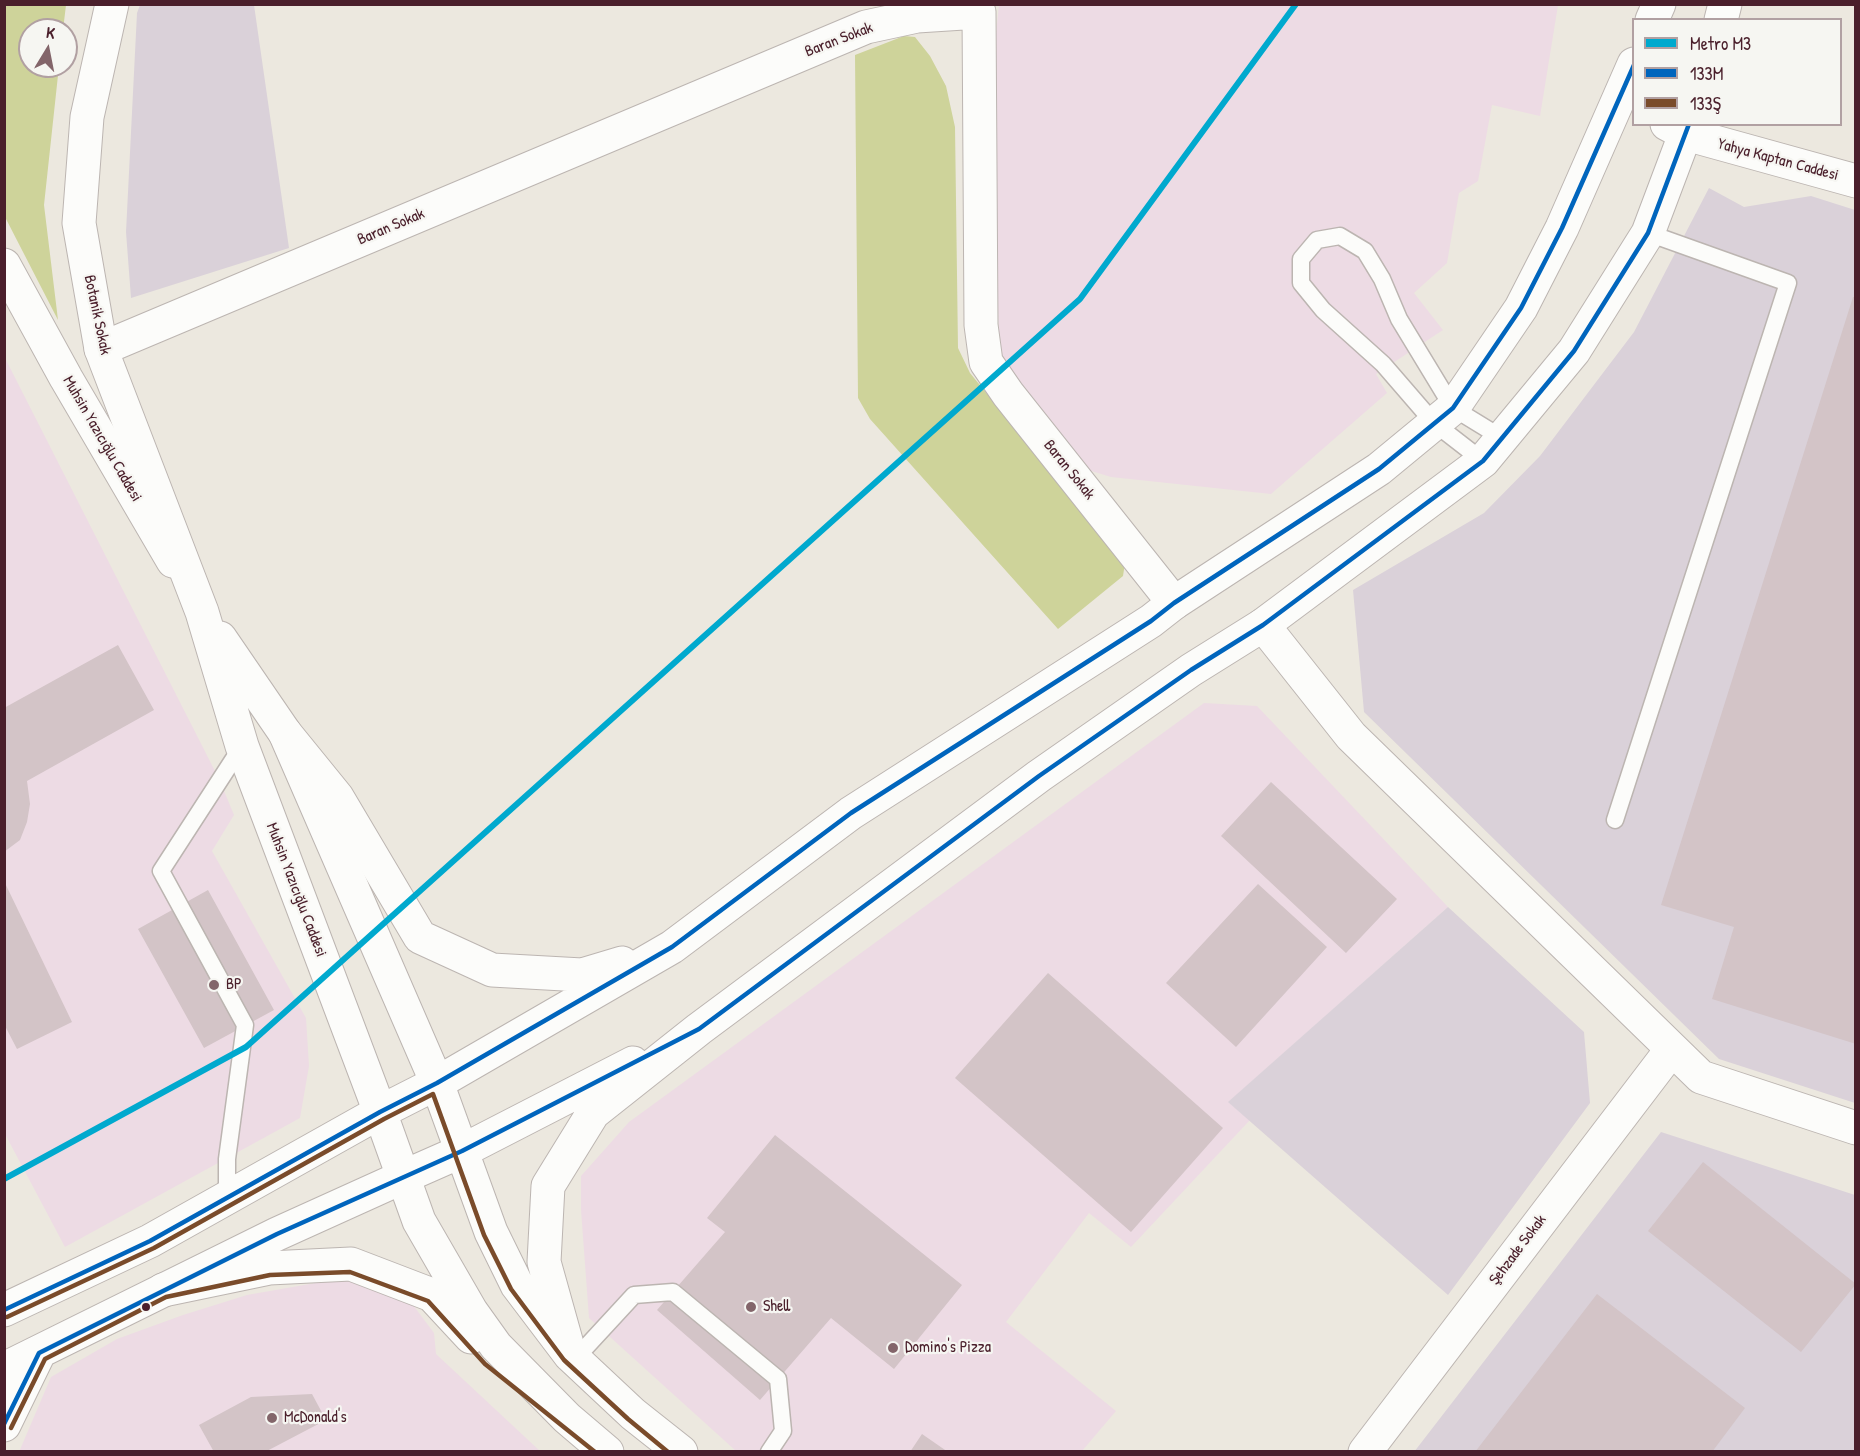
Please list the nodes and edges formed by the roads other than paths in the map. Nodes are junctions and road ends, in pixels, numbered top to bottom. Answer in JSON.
{"nodes":[{"id":1,"x":112,"y":4,"type":"edge"},
{"id":2,"x":1659,"y":4,"type":"edge"},
{"id":3,"x":979,"y":8,"type":"edge"},
{"id":4,"x":1653,"y":18,"type":"edge"},
{"id":5,"x":1632,"y":74,"type":"edge"},
{"id":6,"x":1626,"y":104,"type":"edge"},
{"id":7,"x":1681,"y":128,"type":"edge"},
{"id":8,"x":1856,"y":181,"type":"edge"},
{"id":9,"x":1648,"y":233,"type":"junction"},
{"id":10,"x":4,"y":265,"type":"edge"},
{"id":11,"x":101,"y":349,"type":"junction"},
{"id":12,"x":1443,"y":416,"type":"junction"},
{"id":13,"x":1493,"y":449,"type":"junction"},
{"id":14,"x":1174,"y":603,"type":"junction"},
{"id":15,"x":202,"y":612,"type":"junction"},
{"id":16,"x":1263,"y":625,"type":"junction"},
{"id":17,"x":285,"y":733,"type":"junction"},
{"id":18,"x":242,"y":746,"type":"junction"},
{"id":19,"x":1615,"y":820,"type":"dead end"},
{"id":20,"x":672,"y":947,"type":"junction"},
{"id":21,"x":699,"y":1029,"type":"junction"},
{"id":22,"x":1672,"y":1049,"type":"junction"},
{"id":23,"x":437,"y":1083,"type":"junction"},
{"id":24,"x":380,"y":1112,"type":"junction"},
{"id":25,"x":1856,"y":1128,"type":"edge"},
{"id":26,"x":462,"y":1151,"type":"junction"},
{"id":27,"x":403,"y":1177,"type":"junction"},
{"id":28,"x":227,"y":1198,"type":"junction"},
{"id":29,"x":163,"y":1290,"type":"junction"},
{"id":30,"x":4,"y":1310,"type":"edge"},
{"id":31,"x":39,"y":1353,"type":"junction"},
{"id":32,"x":572,"y":1358,"type":"junction"},
{"id":33,"x":4,"y":1369,"type":"edge"},
{"id":34,"x":567,"y":1418,"type":"junction"},
{"id":35,"x":4,"y":1425,"type":"edge"},
{"id":36,"x":607,"y":1452,"type":"edge"},
{"id":37,"x":681,"y":1452,"type":"edge"},
{"id":38,"x":769,"y":1452,"type":"edge"},
{"id":39,"x":1365,"y":1452,"type":"edge"}],
"edges":[{"from":1,"to":11,"type":"main road","name":"Botanik Sokak"},
{"from":2,"to":4,"type":"main road"},
{"from":3,"to":11,"type":"main road","name":"Baran Sokak"},
{"from":3,"to":14,"type":"main road","name":"Baran Sokak"},
{"from":5,"to":6,"type":"main road"},
{"from":6,"to":12,"type":"main road"},
{"from":7,"to":8,"type":"main road","name":"Yahya Kaptan Caddesi"},
{"from":7,"to":9,"type":"main road"},
{"from":9,"to":13,"type":"main road"},
{"from":9,"to":19,"type":"lane"},
{"from":10,"to":15,"type":"main road","name":"Muhsin Yazıcığlu Caddesi"},
{"from":11,"to":15,"type":"main road","name":"Botanik Sokak"},
{"from":12,"to":12,"type":"lane"},
{"from":12,"to":13,"type":"lane"},
{"from":12,"to":13,"type":"lane"},
{"from":12,"to":14,"type":"main road"},
{"from":13,"to":16,"type":"main road"},
{"from":14,"to":20,"type":"main road"},
{"from":15,"to":17,"type":"main road","name":"Muhsin Yazıcığlu Caddesi"},
{"from":15,"to":18,"type":"main road","name":"Muhsin Yazıcığlu Caddesi"},
{"from":16,"to":21,"type":"main road"},
{"from":16,"to":22,"type":"main road"},
{"from":17,"to":20,"type":"main road"},
{"from":17,"to":23,"type":"main road","name":"Muhsin Yazıcığlu Caddesi"},
{"from":18,"to":24,"type":"main road","name":"Muhsin Yazıcığlu Caddesi"},
{"from":18,"to":28,"type":"lane"},
{"from":20,"to":23,"type":"main road"},
{"from":21,"to":26,"type":"main road"},
{"from":21,"to":32,"type":"main road"},
{"from":22,"to":25,"type":"main road"},
{"from":22,"to":39,"type":"main road","name":"Şehzade Sokak"},
{"from":23,"to":24,"type":"main road"},
{"from":23,"to":26,"type":"main road","name":"Muhsin Yazıcığlu Caddesi"},
{"from":24,"to":27,"type":"main road","name":"Muhsin Yazıcığlu Caddesi"},
{"from":24,"to":28,"type":"main road"},
{"from":26,"to":27,"type":"main road"},
{"from":26,"to":32,"type":"main road"},
{"from":27,"to":29,"type":"main road"},
{"from":27,"to":34,"type":"main road","name":"Muhsin Yazıcığlu Caddesi"},
{"from":28,"to":30,"type":"main road"},
{"from":29,"to":31,"type":"main road"},
{"from":29,"to":34,"type":"main road"},
{"from":31,"to":33,"type":"main road"},
{"from":31,"to":35,"type":"main road"},
{"from":32,"to":37,"type":"main road"},
{"from":32,"to":38,"type":"lane"},
{"from":34,"to":36,"type":"main road","name":"Muhsin Yazıcığlu Caddesi"}]}
